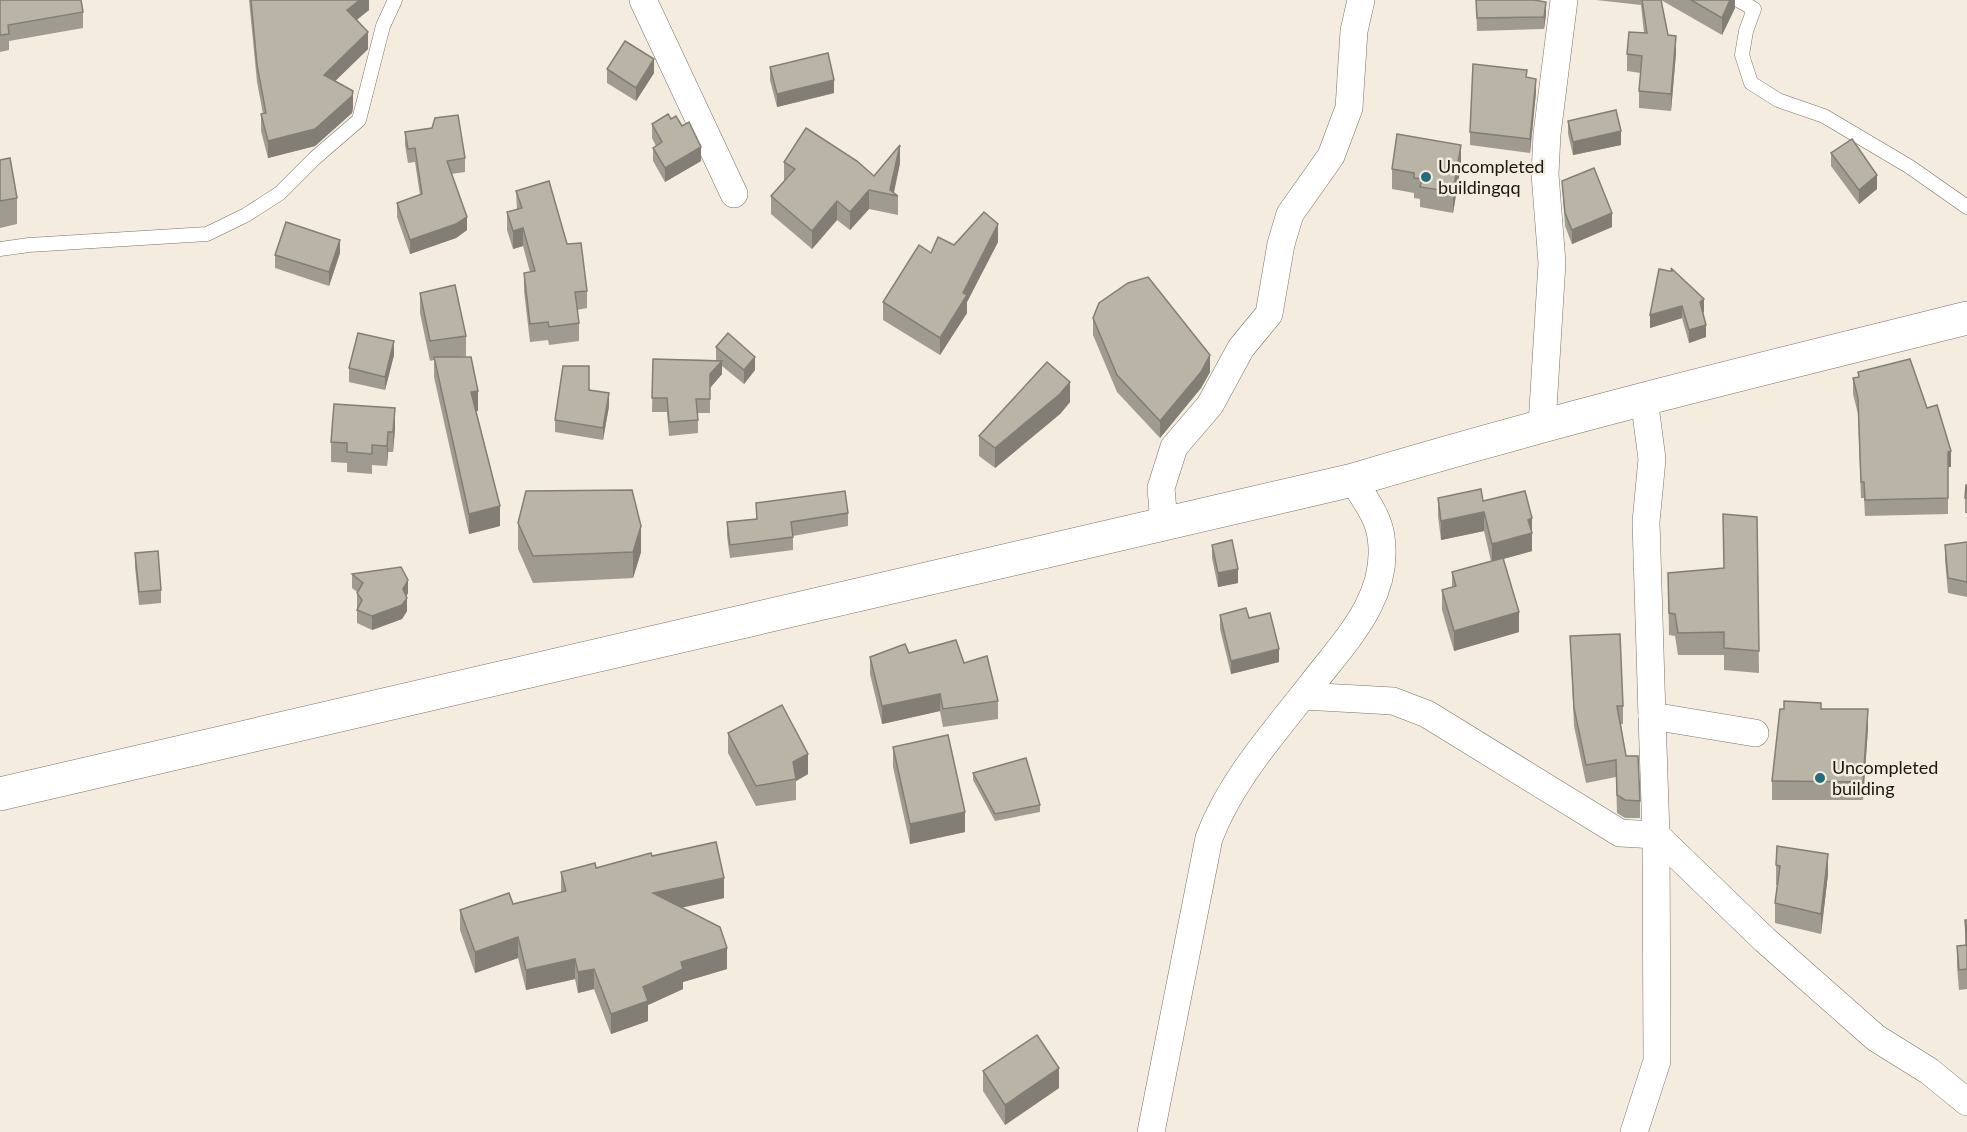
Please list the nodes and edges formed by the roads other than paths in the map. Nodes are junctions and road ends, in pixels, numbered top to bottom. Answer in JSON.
{"nodes":[{"id":1,"x":395,"y":0,"type":"edge"},
{"id":2,"x":643,"y":0,"type":"edge"},
{"id":3,"x":1361,"y":0,"type":"edge"},
{"id":4,"x":1563,"y":0,"type":"edge"},
{"id":5,"x":1738,"y":0,"type":"edge"},
{"id":6,"x":1755,"y":4,"type":"edge"},
{"id":7,"x":734,"y":194,"type":"dead end"},
{"id":8,"x":1967,"y":207,"type":"edge"},
{"id":9,"x":0,"y":249,"type":"edge"},
{"id":10,"x":1967,"y":318,"type":"edge"},
{"id":11,"x":1644,"y":398,"type":"junction"},
{"id":12,"x":1542,"y":425,"type":"junction"},
{"id":13,"x":1353,"y":480,"type":"junction"},
{"id":14,"x":1164,"y":524,"type":"junction"},
{"id":15,"x":1303,"y":696,"type":"junction"},
{"id":16,"x":1652,"y":716,"type":"junction"},
{"id":17,"x":1755,"y":733,"type":"dead end"},
{"id":18,"x":0,"y":794,"type":"edge"},
{"id":19,"x":1656,"y":835,"type":"junction"},
{"id":20,"x":1967,"y":1102,"type":"edge"},
{"id":21,"x":1151,"y":1132,"type":"edge"},
{"id":22,"x":1634,"y":1132,"type":"edge"}],
"edges":[{"from":1,"to":9,"type":"lane"},
{"from":2,"to":7,"type":"street"},
{"from":3,"to":14,"type":"street"},
{"from":4,"to":12,"type":"street"},
{"from":5,"to":6,"type":"lane"},
{"from":6,"to":8,"type":"lane"},
{"from":10,"to":11,"type":"main road"},
{"from":11,"to":12,"type":"main road"},
{"from":11,"to":16,"type":"street"},
{"from":12,"to":13,"type":"main road"},
{"from":13,"to":14,"type":"main road"},
{"from":13,"to":15,"type":"street"},
{"from":14,"to":18,"type":"main road"},
{"from":15,"to":19,"type":"street"},
{"from":15,"to":21,"type":"street"},
{"from":16,"to":17,"type":"street"},
{"from":16,"to":19,"type":"street"},
{"from":19,"to":20,"type":"street"},
{"from":19,"to":22,"type":"street"}]}
